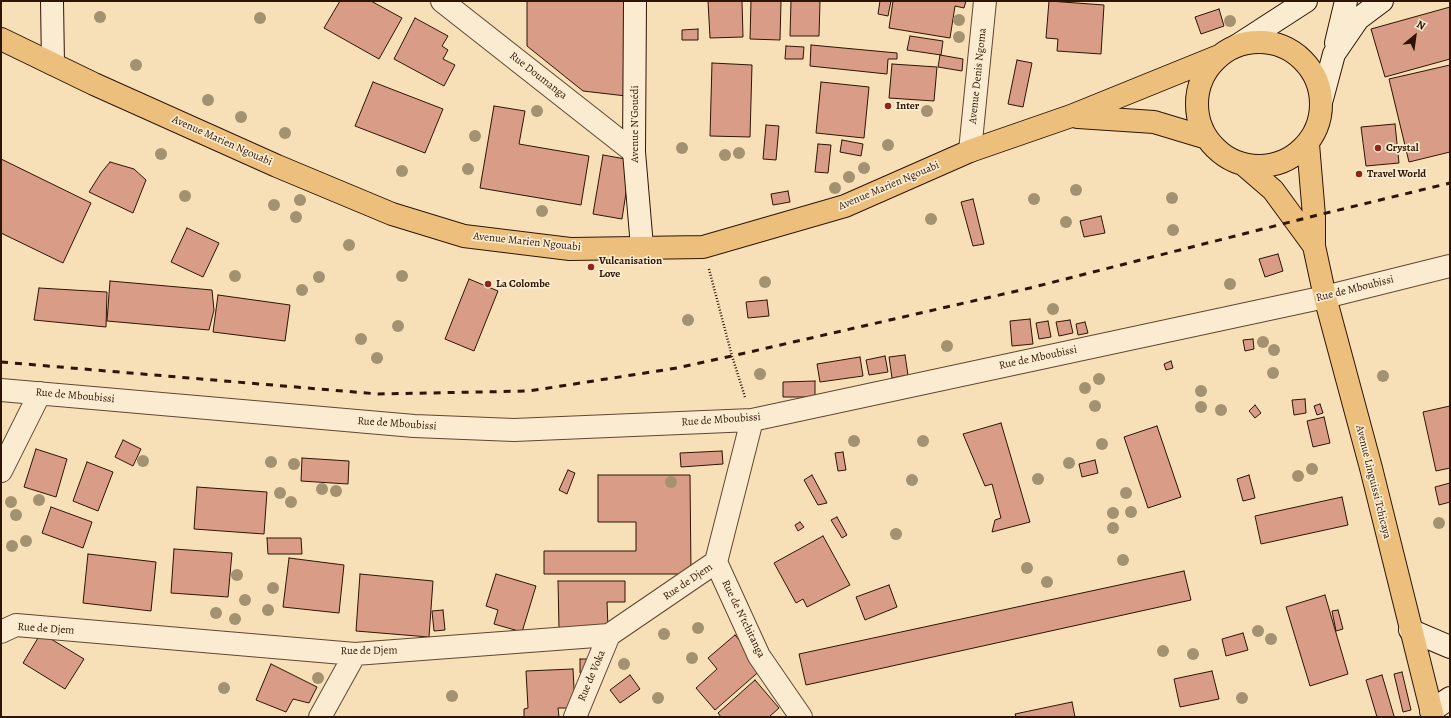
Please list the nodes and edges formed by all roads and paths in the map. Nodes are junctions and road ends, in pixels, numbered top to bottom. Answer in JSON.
{"nodes":[{"id":1,"x":52,"y":1,"type":"edge"},
{"id":2,"x":442,"y":1,"type":"edge"},
{"id":3,"x":635,"y":1,"type":"edge"},
{"id":4,"x":985,"y":1,"type":"edge"},
{"id":5,"x":1346,"y":1,"type":"edge"},
{"id":6,"x":1382,"y":1,"type":"edge"},
{"id":7,"x":1303,"y":2,"type":"edge"},
{"id":8,"x":1,"y":39,"type":"edge"},
{"id":9,"x":1238,"y":46,"type":"junction"},
{"id":10,"x":1334,"y":54,"type":"junction"},
{"id":11,"x":1218,"y":56,"type":"junction"},
{"id":12,"x":53,"y":64,"type":"junction"},
{"id":13,"x":1322,"y":99,"type":"junction"},
{"id":14,"x":1071,"y":116,"type":"junction"},
{"id":15,"x":1207,"y":138,"type":"junction"},
{"id":16,"x":1308,"y":144,"type":"junction"},
{"id":17,"x":970,"y":151,"type":"junction"},
{"id":18,"x":634,"y":152,"type":"junction"},
{"id":19,"x":1244,"y":165,"type":"junction"},
{"id":20,"x":1314,"y":246,"type":"junction"},
{"id":21,"x":642,"y":247,"type":"junction"},
{"id":22,"x":703,"y":247,"type":"junction"},
{"id":23,"x":1450,"y":266,"type":"edge"},
{"id":24,"x":1325,"y":297,"type":"junction"},
{"id":25,"x":1,"y":390,"type":"edge"},
{"id":26,"x":40,"y":393,"type":"junction"},
{"id":27,"x":752,"y":420,"type":"junction"},
{"id":28,"x":1,"y":471,"type":"edge"},
{"id":29,"x":716,"y":562,"type":"junction"},
{"id":30,"x":1410,"y":630,"type":"junction"},
{"id":31,"x":1,"y":632,"type":"edge"},
{"id":32,"x":609,"y":635,"type":"junction"},
{"id":33,"x":1450,"y":647,"type":"edge"},
{"id":34,"x":355,"y":654,"type":"junction"},
{"id":35,"x":1450,"y":698,"type":"edge"},
{"id":36,"x":1432,"y":714,"type":"edge"},
{"id":37,"x":320,"y":717,"type":"edge"},
{"id":38,"x":575,"y":717,"type":"edge"},
{"id":39,"x":801,"y":717,"type":"edge"}],
"edges":[{"from":1,"to":12,"type":"street"},
{"from":2,"to":18,"type":"street","name":"Rue Doumanga"},
{"from":3,"to":18,"type":"street","name":"Avenue N'Gouédi"},
{"from":4,"to":17,"type":"street","name":"Avenue Denis Ngoma"},
{"from":5,"to":10,"type":"street"},
{"from":6,"to":10,"type":"street"},
{"from":7,"to":9,"type":"street"},
{"from":8,"to":12,"type":"main road","name":"Avenue Marien Ngouabi"},
{"from":9,"to":11,"type":"main road"},
{"from":9,"to":13,"type":"main road"},
{"from":10,"to":13,"type":"street"},
{"from":11,"to":14,"type":"main road","name":"Avenue Marien Ngouabi"},
{"from":11,"to":15,"type":"main road"},
{"from":12,"to":21,"type":"main road","name":"Avenue Marien Ngouabi"},
{"from":13,"to":16,"type":"main road"},
{"from":14,"to":15,"type":"main road","name":"Avenue Marien Ngouabi"},
{"from":14,"to":17,"type":"main road","name":"Avenue Marien Ngouabi"},
{"from":15,"to":19,"type":"main road"},
{"from":16,"to":19,"type":"main road"},
{"from":16,"to":20,"type":"main road"},
{"from":17,"to":22,"type":"main road","name":"Avenue Marien Ngouabi"},
{"from":18,"to":21,"type":"street","name":"Avenue N'Gouédi"},
{"from":19,"to":20,"type":"main road"},
{"from":20,"to":24,"type":"main road","name":"Avenue Linguissi Tchicaya"},
{"from":21,"to":22,"type":"main road","name":"Avenue Marien Ngouabi"},
{"from":22,"to":27,"type":"path"},
{"from":23,"to":24,"type":"street","name":"Rue de Mboubissi"},
{"from":24,"to":27,"type":"street","name":"Rue de Mboubissi"},
{"from":24,"to":30,"type":"main road","name":"Avenue Linguissi Tchicaya"},
{"from":25,"to":26,"type":"street","name":"Rue de Mboubissi"},
{"from":26,"to":27,"type":"street","name":"Rue de Mboubissi"},
{"from":26,"to":28,"type":"street"},
{"from":27,"to":29,"type":"street"},
{"from":29,"to":32,"type":"street","name":"Rue de Djem"},
{"from":29,"to":39,"type":"street","name":"Rue de N'tchitanga"},
{"from":30,"to":33,"type":"street"},
{"from":30,"to":36,"type":"main road","name":"Avenue Linguissi Tchicaya"},
{"from":31,"to":34,"type":"street","name":"Rue de Djem"},
{"from":32,"to":34,"type":"street","name":"Rue de Djem"},
{"from":32,"to":38,"type":"street","name":"Rue de Voka"},
{"from":34,"to":37,"type":"street"},
{"from":35,"to":36,"type":"street"}]}
